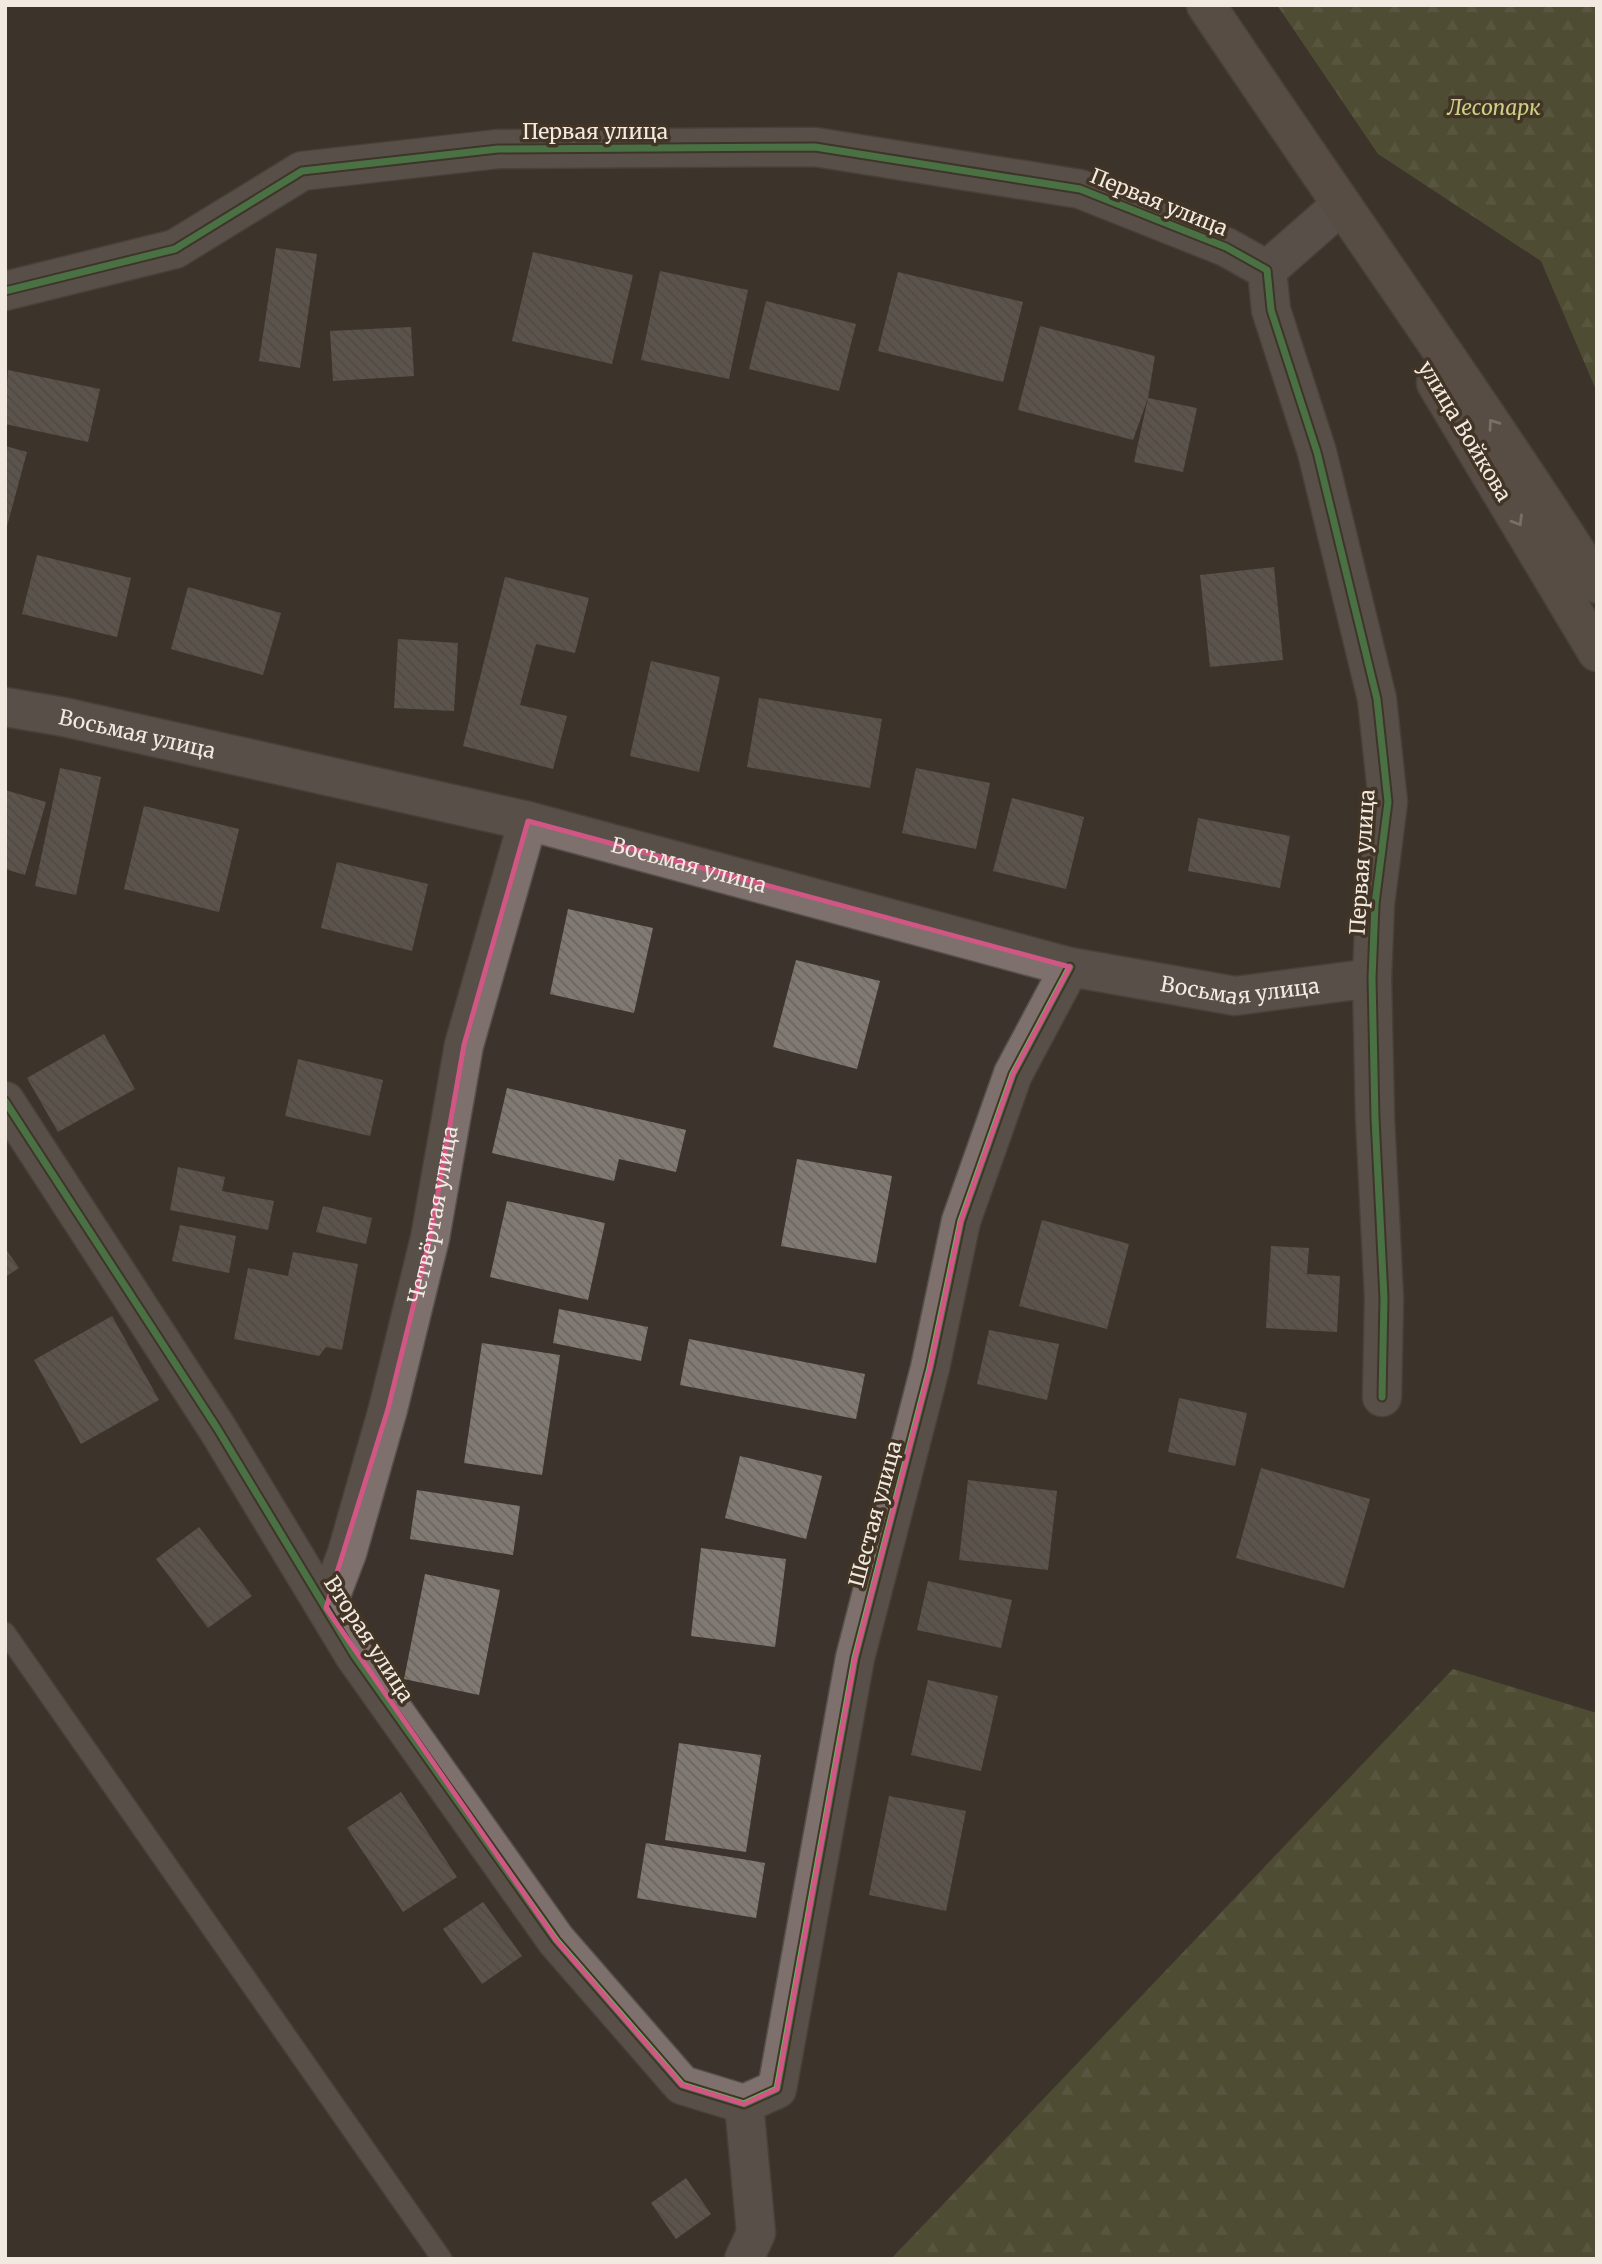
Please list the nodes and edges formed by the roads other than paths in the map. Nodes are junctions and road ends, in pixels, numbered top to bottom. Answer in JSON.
{"nodes":[{"id":1,"x":1206,"y":5,"type":"edge"},
{"id":2,"x":1340,"y":206,"type":"junction"},
{"id":3,"x":1267,"y":270,"type":"junction"},
{"id":4,"x":5,"y":291,"type":"edge"},
{"id":5,"x":1597,"y":584,"type":"edge"},
{"id":6,"x":1597,"y":652,"type":"edge"},
{"id":7,"x":5,"y":707,"type":"edge"},
{"id":8,"x":528,"y":821,"type":"junction"},
{"id":9,"x":1070,"y":967,"type":"junction"},
{"id":10,"x":1372,"y":978,"type":"junction"},
{"id":11,"x":5,"y":1101,"type":"edge"},
{"id":12,"x":1382,"y":1397,"type":"dead end"},
{"id":13,"x":326,"y":1608,"type":"junction"},
{"id":14,"x":5,"y":1632,"type":"edge"},
{"id":15,"x":761,"y":2096,"type":"junction"},
{"id":16,"x":442,"y":2259,"type":"edge"},
{"id":17,"x":744,"y":2259,"type":"edge"}],
"edges":[{"from":1,"to":2,"type":"main road","name":"улица Войкова"},
{"from":2,"to":3,"type":"street"},
{"from":5,"to":2,"type":"main road","name":"улица Войкова","one_way":true},
{"from":2,"to":6,"type":"main road","name":"улица Войкова","one_way":true},
{"from":3,"to":4,"type":"street","name":"Первая улица"},
{"from":3,"to":10,"type":"street","name":"Первая улица"},
{"from":7,"to":8,"type":"street","name":"Восьмая улица"},
{"from":8,"to":9,"type":"street","name":"Восьмая улица"},
{"from":8,"to":13,"type":"street","name":"Четвёртая улица"},
{"from":9,"to":10,"type":"street","name":"Восьмая улица"},
{"from":9,"to":15,"type":"street","name":"Шестая улица"},
{"from":10,"to":12,"type":"street","name":"Первая улица"},
{"from":11,"to":13,"type":"street","name":"Вторая улица"},
{"from":13,"to":15,"type":"street","name":"Вторая улица"},
{"from":14,"to":16,"type":"lane"},
{"from":15,"to":17,"type":"street","name":"Шестая улица"}]}
